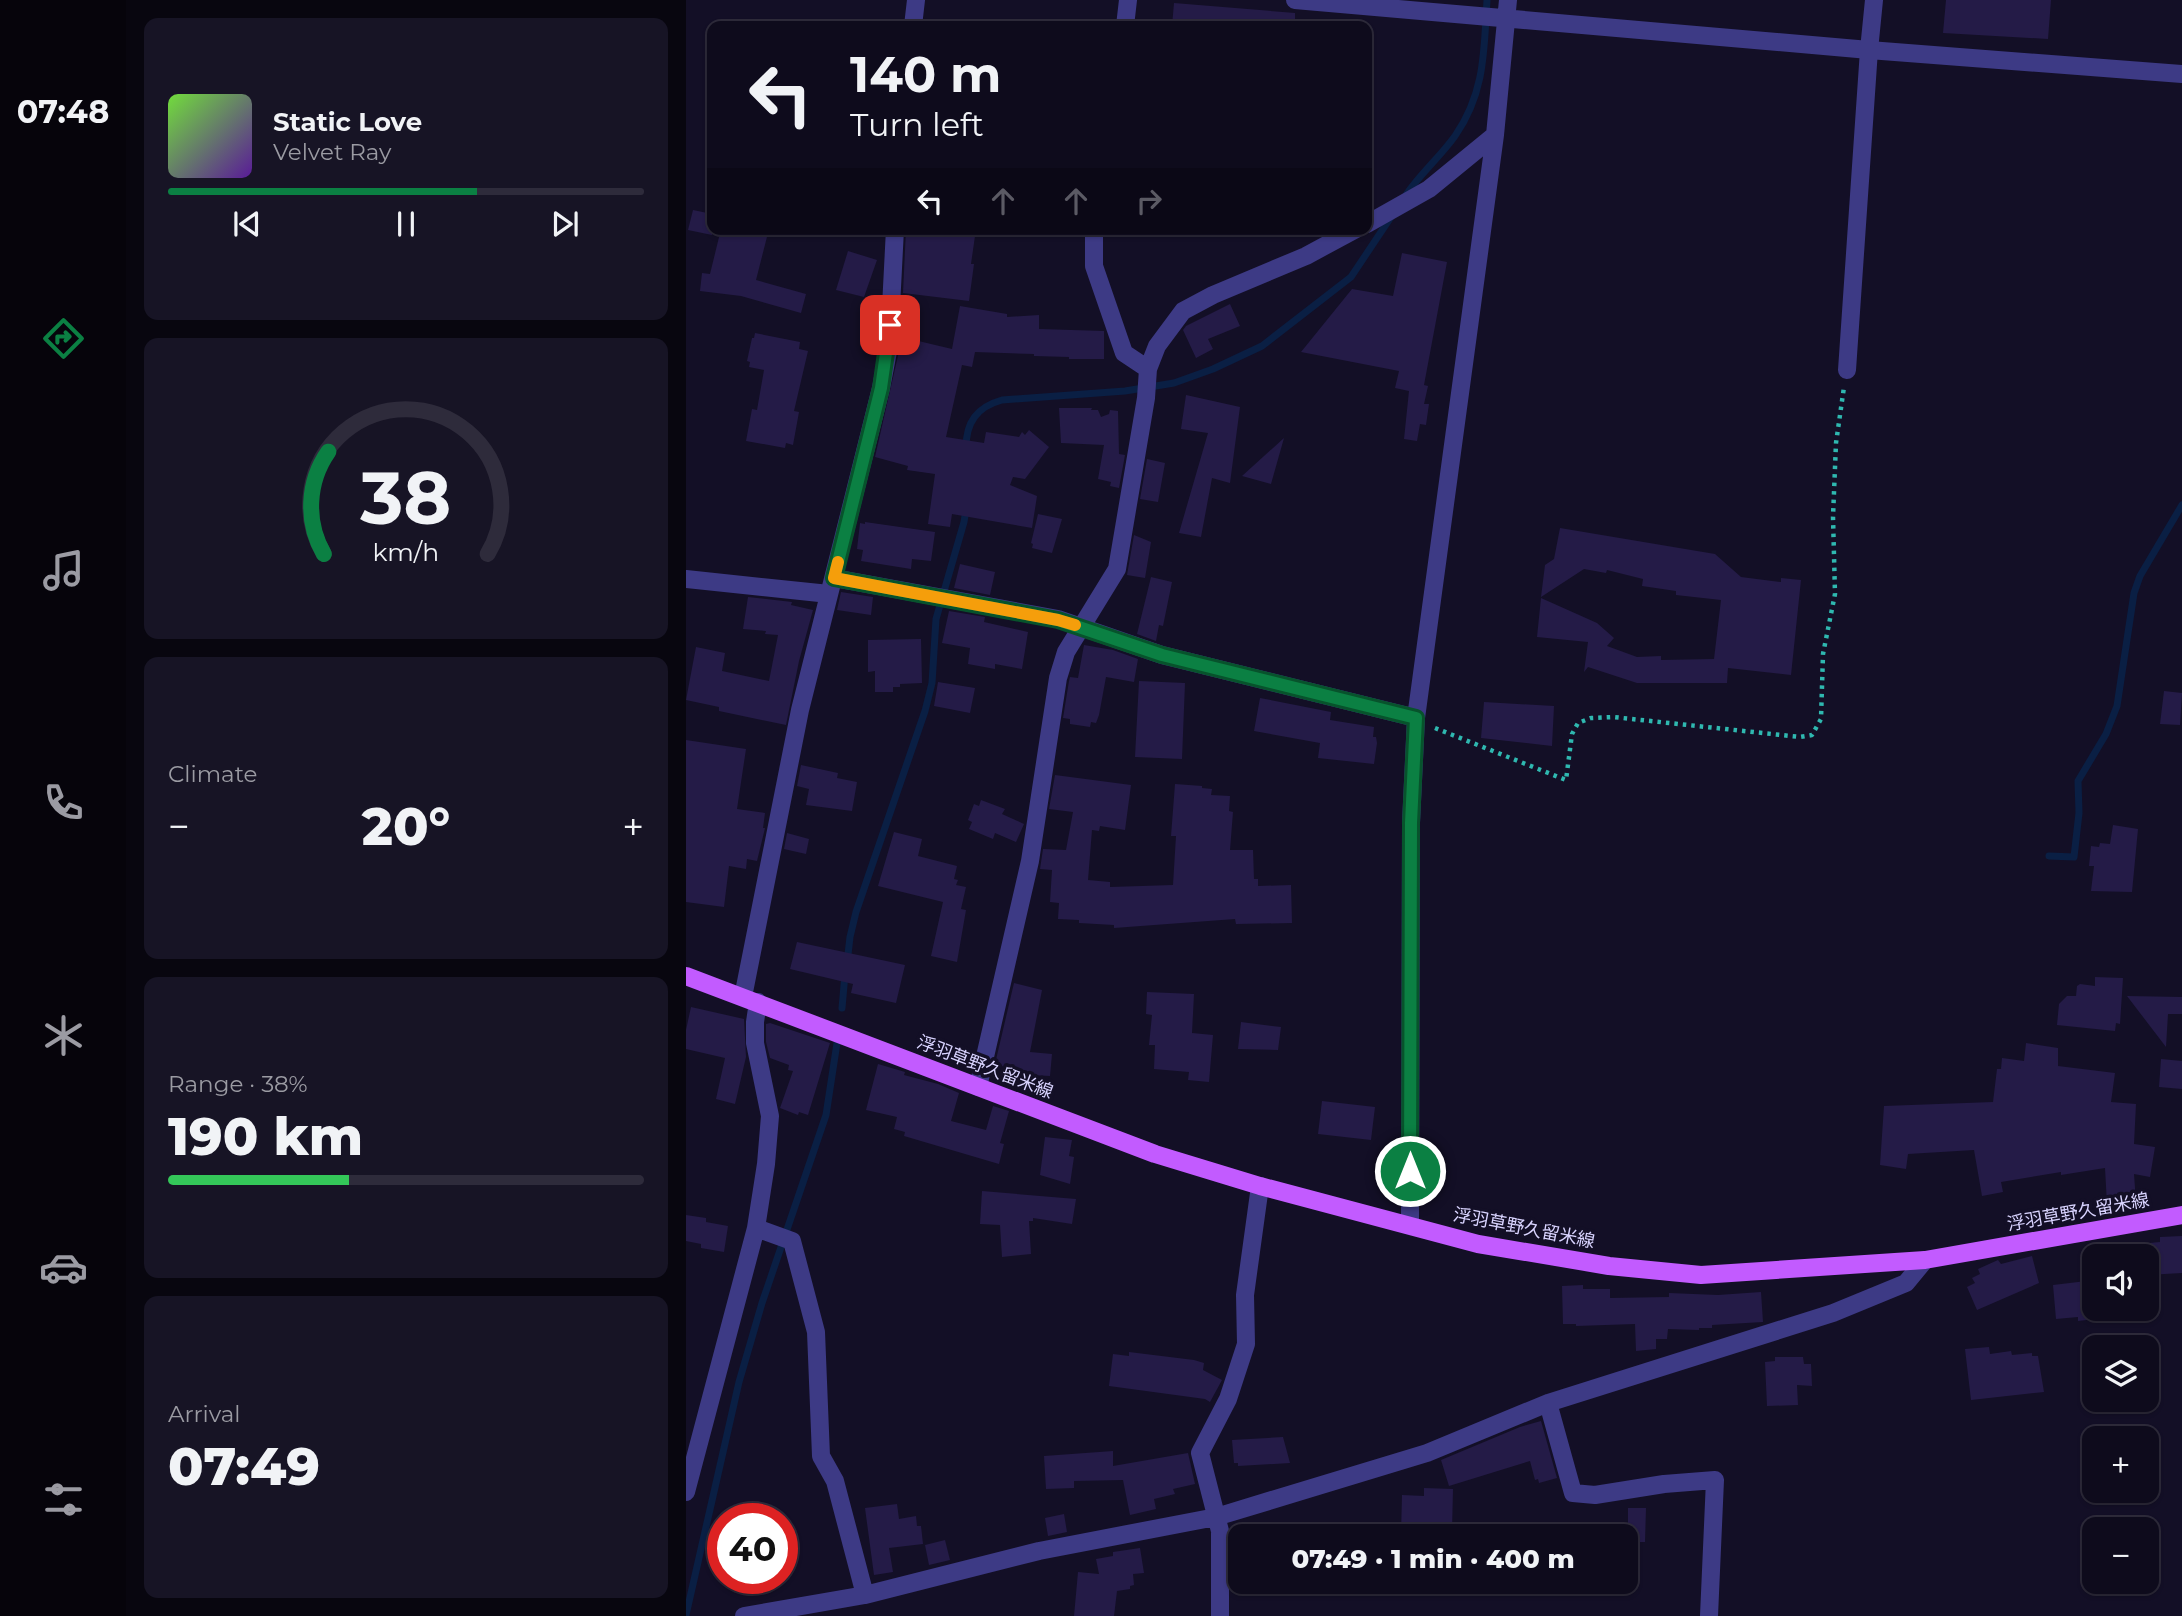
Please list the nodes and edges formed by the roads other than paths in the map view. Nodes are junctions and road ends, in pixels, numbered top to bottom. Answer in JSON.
{"nodes":[{"id":1,"x":916,"y":0,"type":"edge"},
{"id":2,"x":1128,"y":0,"type":"edge"},
{"id":3,"x":1295,"y":0,"type":"edge"},
{"id":4,"x":1874,"y":0,"type":"edge"},
{"id":5,"x":1508,"y":9,"type":"edge"},
{"id":6,"x":914,"y":21,"type":"edge"},
{"id":7,"x":1126,"y":21,"type":"edge"},
{"id":8,"x":1869,"y":50,"type":"junction"},
{"id":9,"x":2182,"y":74,"type":"edge"},
{"id":10,"x":1495,"y":135,"type":"junction"},
{"id":11,"x":1372,"y":220,"type":"edge"},
{"id":12,"x":895,"y":235,"type":"edge"},
{"id":13,"x":1094,"y":235,"type":"edge"},
{"id":14,"x":1345,"y":235,"type":"edge"},
{"id":15,"x":1847,"y":370,"type":"road end"},
{"id":16,"x":1147,"y":374,"type":"junction"},
{"id":17,"x":686,"y":579,"type":"edge"},
{"id":18,"x":831,"y":586,"type":"junction"},
{"id":19,"x":1081,"y":627,"type":"junction"},
{"id":20,"x":1416,"y":718,"type":"junction"},
{"id":21,"x":686,"y":976,"type":"edge"},
{"id":22,"x":751,"y":1000,"type":"junction"},
{"id":23,"x":978,"y":1087,"type":"junction"},
{"id":24,"x":1260,"y":1186,"type":"junction"},
{"id":25,"x":2182,"y":1215,"type":"edge"},
{"id":26,"x":1410,"y":1225,"type":"junction"},
{"id":27,"x":756,"y":1228,"type":"junction"},
{"id":28,"x":1925,"y":1260,"type":"junction"},
{"id":29,"x":1548,"y":1403,"type":"junction"},
{"id":30,"x":686,"y":1492,"type":"edge"},
{"id":31,"x":1216,"y":1517,"type":"junction"},
{"id":32,"x":865,"y":1595,"type":"junction"},
{"id":33,"x":744,"y":1616,"type":"edge"},
{"id":34,"x":1220,"y":1616,"type":"edge"},
{"id":35,"x":1709,"y":1616,"type":"edge"}],
"edges":[{"from":1,"to":6,"type":"street"},
{"from":2,"to":7,"type":"street"},
{"from":3,"to":5,"type":"street"},
{"from":4,"to":8,"type":"street"},
{"from":5,"to":8,"type":"street"},
{"from":5,"to":10,"type":"street"},
{"from":8,"to":9,"type":"street"},
{"from":8,"to":15,"type":"street"},
{"from":10,"to":11,"type":"street"},
{"from":10,"to":20,"type":"street"},
{"from":12,"to":18,"type":"street"},
{"from":13,"to":16,"type":"street"},
{"from":14,"to":16,"type":"street"},
{"from":16,"to":19,"type":"street"},
{"from":17,"to":18,"type":"street"},
{"from":18,"to":19,"type":"street"},
{"from":18,"to":22,"type":"street"},
{"from":19,"to":20,"type":"street"},
{"from":19,"to":23,"type":"street"},
{"from":20,"to":26,"type":"street"},
{"from":21,"to":22,"type":"main road","name":"浮羽草野久留米線"},
{"from":22,"to":23,"type":"main road","name":"浮羽草野久留米線"},
{"from":22,"to":27,"type":"street"},
{"from":23,"to":24,"type":"main road","name":"浮羽草野久留米線"},
{"from":24,"to":26,"type":"main road","name":"浮羽草野久留米線"},
{"from":24,"to":31,"type":"street"},
{"from":25,"to":28,"type":"main road","name":"浮羽草野久留米線"},
{"from":26,"to":28,"type":"main road","name":"浮羽草野久留米線"},
{"from":27,"to":30,"type":"street"},
{"from":27,"to":32,"type":"street"},
{"from":28,"to":29,"type":"street"},
{"from":29,"to":31,"type":"street"},
{"from":29,"to":35,"type":"street"},
{"from":31,"to":32,"type":"street"},
{"from":31,"to":34,"type":"street"},
{"from":32,"to":33,"type":"street"}]}
